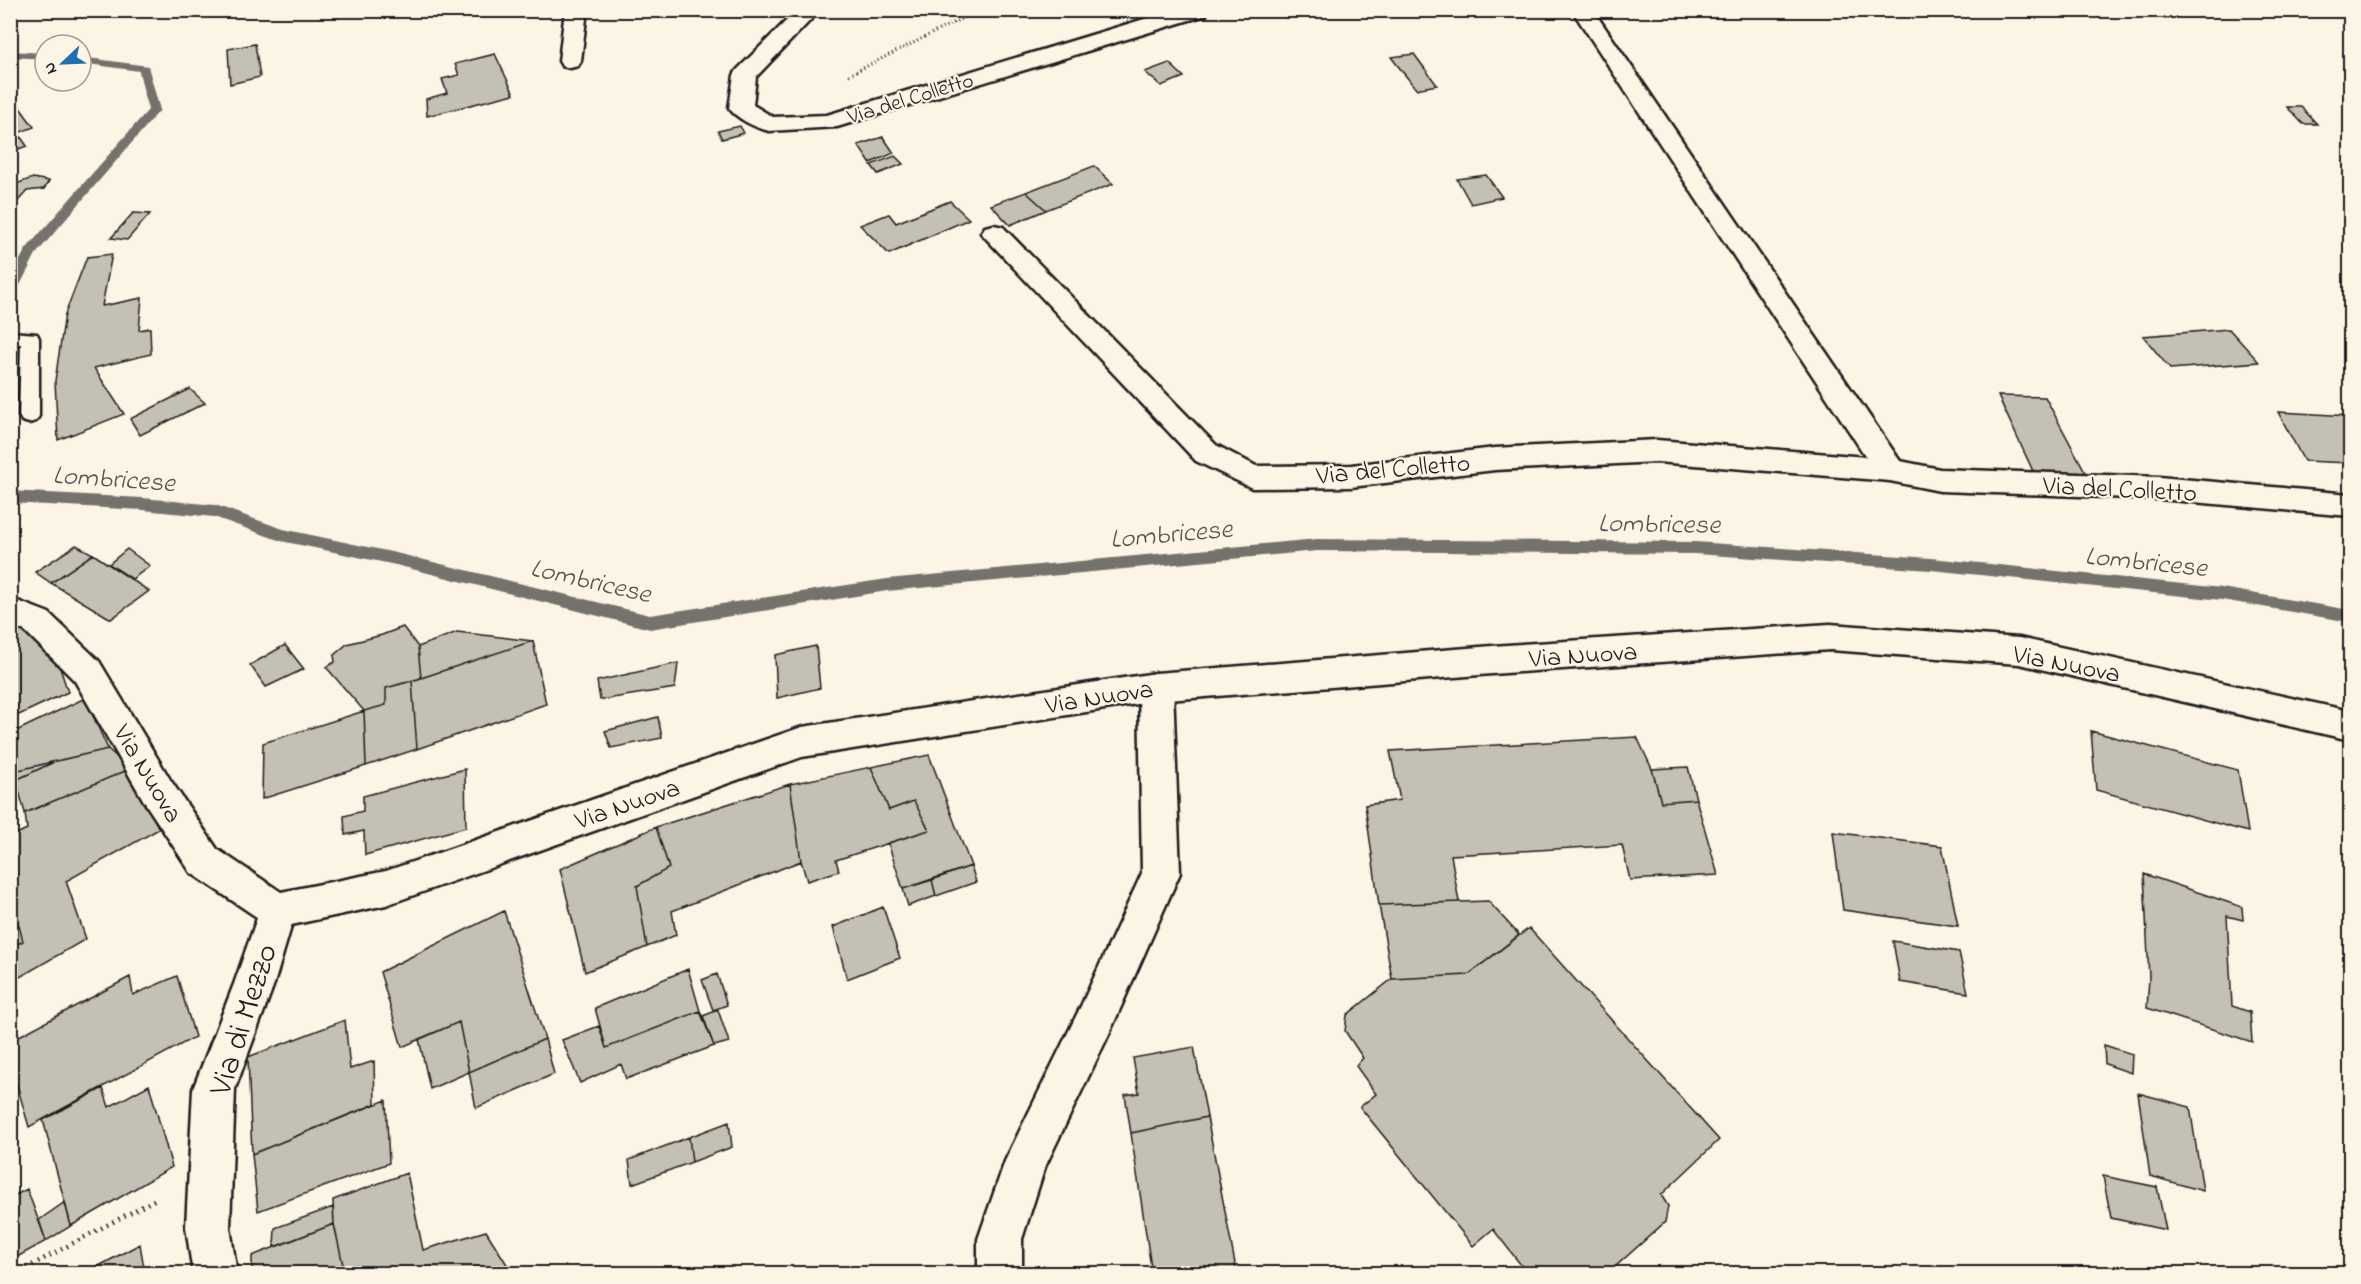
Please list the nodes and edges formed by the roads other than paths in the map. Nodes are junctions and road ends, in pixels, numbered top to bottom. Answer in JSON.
{"nodes":[{"id":1,"x":576,"y":10,"type":"edge"},
{"id":2,"x":810,"y":10,"type":"edge"},
{"id":3,"x":1198,"y":10,"type":"edge"},
{"id":4,"x":1582,"y":10,"type":"edge"},
{"id":5,"x":570,"y":62,"type":"dead end"},
{"id":6,"x":994,"y":233,"type":"dead end"},
{"id":7,"x":15,"y":338,"type":"edge"},
{"id":8,"x":28,"y":416,"type":"dead end"},
{"id":9,"x":1890,"y":470,"type":"junction"},
{"id":10,"x":2350,"y":506,"type":"edge"},
{"id":11,"x":10,"y":610,"type":"edge"},
{"id":12,"x":1156,"y":687,"type":"junction"},
{"id":13,"x":2350,"y":726,"type":"edge"},
{"id":14,"x":277,"y":910,"type":"junction"},
{"id":15,"x":215,"y":1274,"type":"edge"},
{"id":16,"x":1000,"y":1274,"type":"edge"}],
"edges":[{"from":1,"to":5,"type":"street"},
{"from":2,"to":3,"type":"street","name":"Via del Colletto"},
{"from":4,"to":9,"type":"street"},
{"from":6,"to":9,"type":"street","name":"Via del Colletto"},
{"from":7,"to":8,"type":"lane"},
{"from":9,"to":10,"type":"street","name":"Via del Colletto"},
{"from":11,"to":14,"type":"street","name":"Via Nuova"},
{"from":12,"to":13,"type":"street","name":"Via Nuova"},
{"from":12,"to":14,"type":"street","name":"Via Nuova"},
{"from":12,"to":16,"type":"street"},
{"from":14,"to":15,"type":"street","name":"Via di Mezzo"}]}
